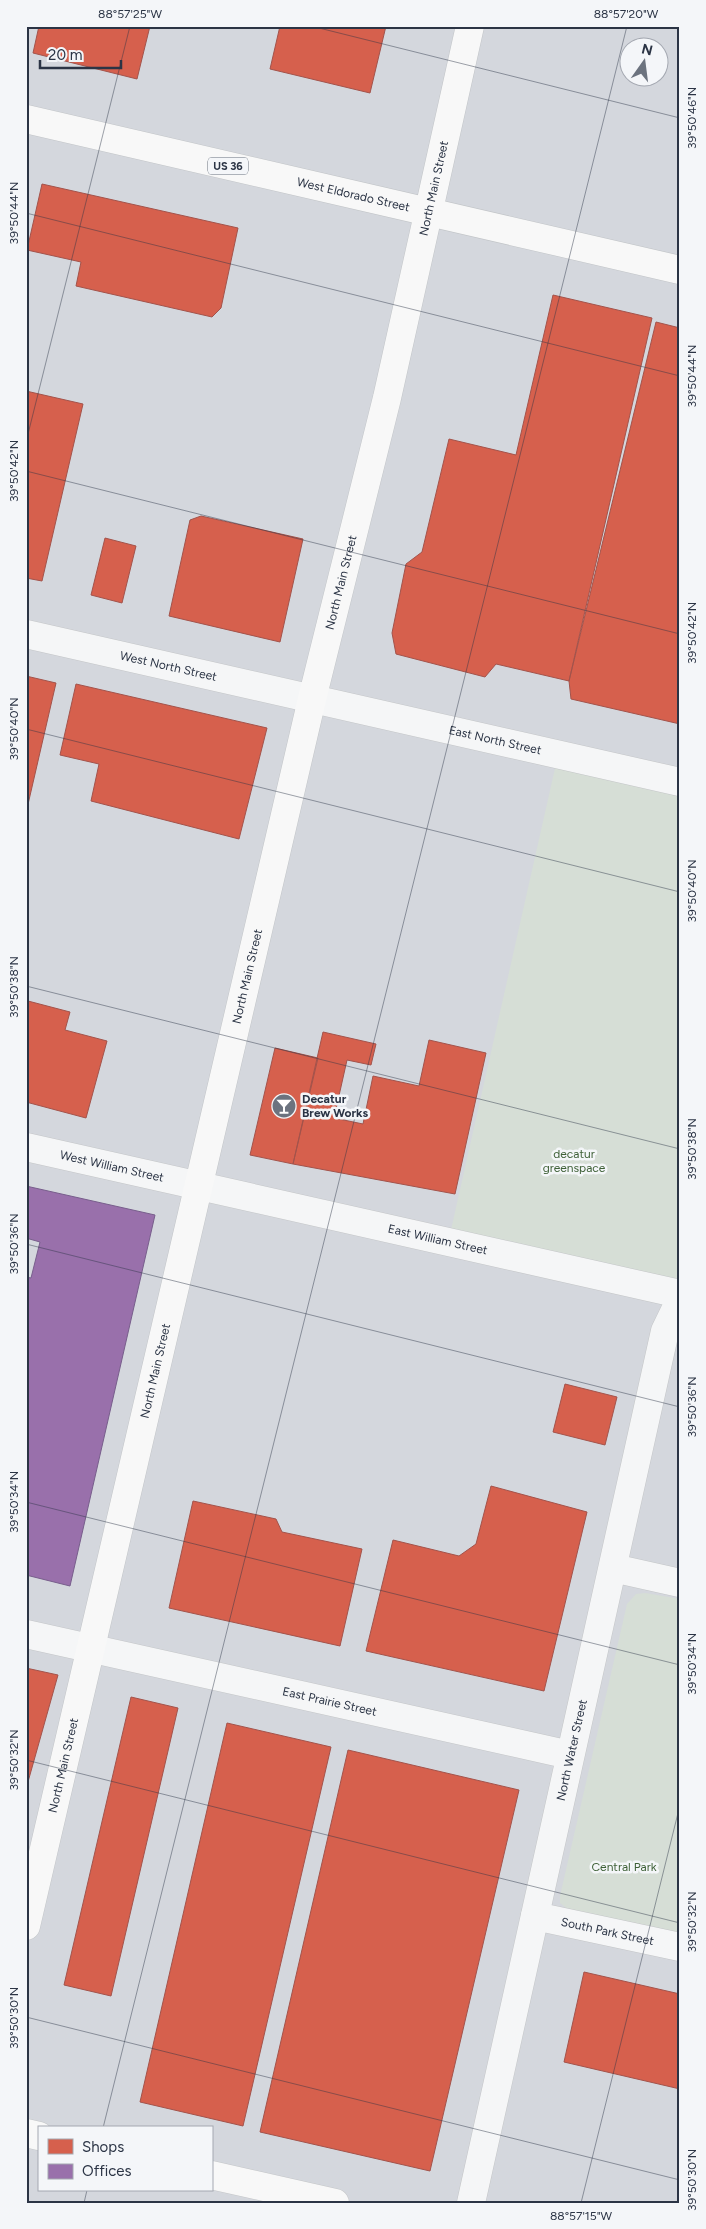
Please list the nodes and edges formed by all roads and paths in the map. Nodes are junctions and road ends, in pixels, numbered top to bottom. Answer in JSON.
{"nodes":[{"id":1,"x":470,"y":26,"type":"edge"},
{"id":2,"x":26,"y":119,"type":"edge"},
{"id":3,"x":430,"y":212,"type":"junction"},
{"id":4,"x":680,"y":270,"type":"edge"},
{"id":5,"x":26,"y":634,"type":"edge"},
{"id":6,"x":312,"y":699,"type":"junction"},
{"id":7,"x":680,"y":782,"type":"edge"},
{"id":8,"x":26,"y":1147,"type":"edge"},
{"id":9,"x":197,"y":1187,"type":"junction"},
{"id":10,"x":680,"y":1294,"type":"edge"},
{"id":11,"x":680,"y":1300,"type":"edge"},
{"id":12,"x":613,"y":1568,"type":"junction"},
{"id":13,"x":680,"y":1584,"type":"edge"},
{"id":14,"x":26,"y":1634,"type":"edge"},
{"id":15,"x":90,"y":1648,"type":"junction"},
{"id":16,"x":570,"y":1755,"type":"junction"},
{"id":17,"x":535,"y":1916,"type":"junction"},
{"id":18,"x":26,"y":1926,"type":"edge"},
{"id":19,"x":680,"y":1947,"type":"edge"},
{"id":20,"x":212,"y":2175,"type":"edge"},
{"id":21,"x":335,"y":2203,"type":"edge"},
{"id":22,"x":471,"y":2203,"type":"edge"}],
"edges":[{"from":1,"to":3,"type":"main road","name":"North Main Street"},
{"from":2,"to":3,"type":"main road","name":"West Eldorado Street","number":"US 36"},
{"from":3,"to":4,"type":"main road","name":"West Eldorado Street","number":"US 36"},
{"from":3,"to":6,"type":"main road","name":"North Main Street"},
{"from":5,"to":6,"type":"street","name":"West North Street"},
{"from":6,"to":7,"type":"street","name":"East North Street"},
{"from":6,"to":9,"type":"main road","name":"North Main Street"},
{"from":8,"to":9,"type":"street","name":"West William Street"},
{"from":9,"to":10,"type":"street","name":"East William Street"},
{"from":9,"to":15,"type":"main road","name":"North Main Street"},
{"from":11,"to":12,"type":"street","name":"North Water Street"},
{"from":12,"to":13,"type":"street"},
{"from":12,"to":16,"type":"street","name":"North Water Street"},
{"from":14,"to":15,"type":"street","name":"East Prairie Street"},
{"from":15,"to":16,"type":"street","name":"East Prairie Street"},
{"from":15,"to":18,"type":"main road","name":"North Main Street"},
{"from":16,"to":17,"type":"street","name":"North Water Street"},
{"from":17,"to":19,"type":"street","name":"South Park Street"},
{"from":17,"to":22,"type":"street","name":"North Water Street"},
{"from":20,"to":21,"type":"main road"}]}
